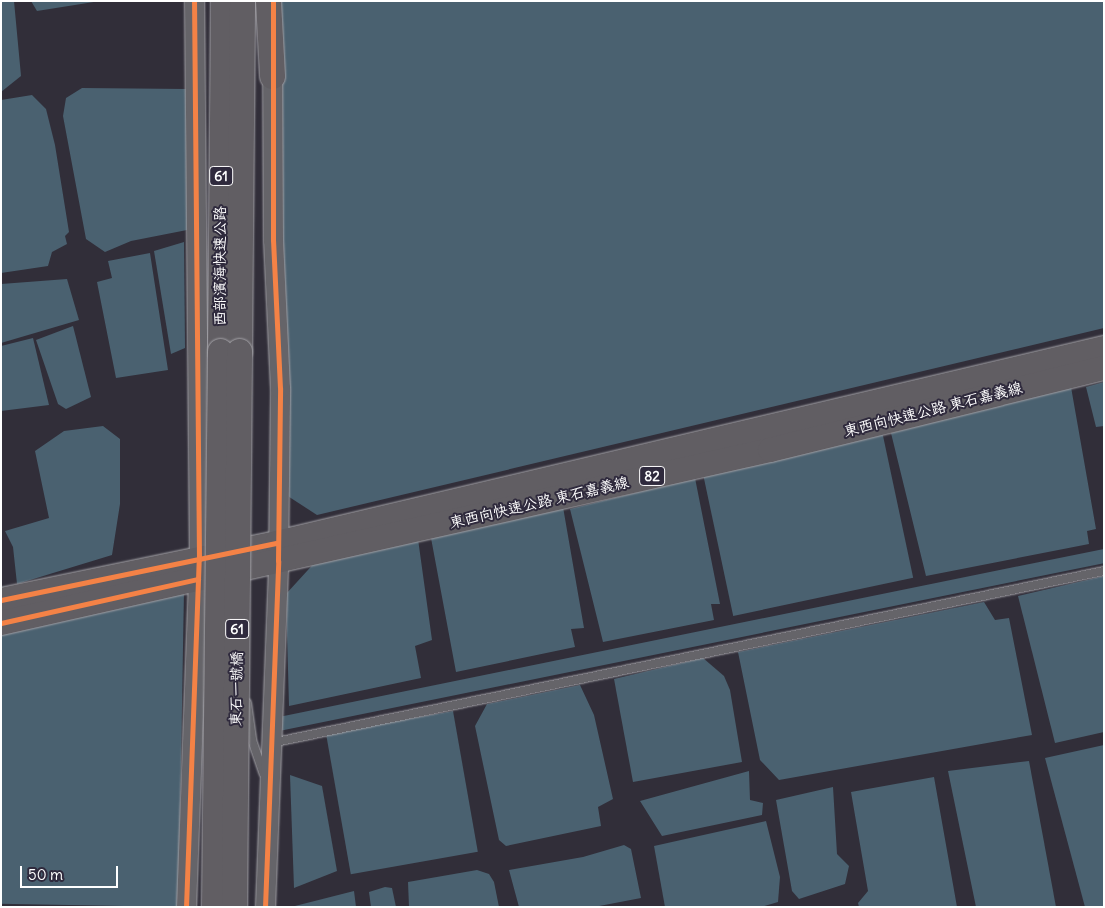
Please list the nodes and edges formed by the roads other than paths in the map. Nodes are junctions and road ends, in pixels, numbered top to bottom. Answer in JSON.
{"nodes":[{"id":1,"x":194,"y":1,"type":"edge"},
{"id":2,"x":222,"y":1,"type":"edge"},
{"id":3,"x":242,"y":1,"type":"edge"},
{"id":4,"x":268,"y":1,"type":"edge"},
{"id":5,"x":273,"y":1,"type":"edge"},
{"id":6,"x":272,"y":76,"type":"junction"},
{"id":7,"x":1104,"y":348,"type":"edge"},
{"id":8,"x":230,"y":351,"type":"junction"},
{"id":9,"x":196,"y":360,"type":"junction"},
{"id":10,"x":1104,"y":368,"type":"edge"},
{"id":11,"x":278,"y":552,"type":"junction"},
{"id":12,"x":233,"y":565,"type":"junction"},
{"id":13,"x":198,"y":569,"type":"junction"},
{"id":14,"x":1104,"y":571,"type":"edge"},
{"id":15,"x":1,"y":600,"type":"edge"},
{"id":16,"x":1,"y":623,"type":"edge"},
{"id":17,"x":270,"y":744,"type":"junction"},
{"id":18,"x":268,"y":786,"type":"junction"},
{"id":19,"x":186,"y":907,"type":"edge"},
{"id":20,"x":214,"y":907,"type":"edge"},
{"id":21,"x":234,"y":907,"type":"edge"},
{"id":22,"x":265,"y":907,"type":"edge"}],
"edges":[{"from":1,"to":9,"type":"street"},
{"from":2,"to":8,"type":"highway","name":"西部濱海快速公路","number":"61"},
{"from":3,"to":8,"type":"highway","name":"西部濱海快速公路","number":"61"},
{"from":4,"to":6,"type":"highway"},
{"from":5,"to":6,"type":"street"},
{"from":6,"to":11,"type":"street"},
{"from":7,"to":11,"type":"main road","name":"東西向快速公路 東石嘉義線","number":"82"},
{"from":8,"to":20,"type":"highway","name":"東石一號橋","number":"61","bridge":true},
{"from":8,"to":21,"type":"highway","name":"東石一號橋","number":"61","bridge":true},
{"from":9,"to":12,"type":"lane"},
{"from":9,"to":13,"type":"street"},
{"from":10,"to":11,"type":"main road","name":"東西向快速公路 東石嘉義線","number":"82"},
{"from":11,"to":12,"type":"main road","name":"東西向快速公路 東石嘉義線","number":"82"},
{"from":11,"to":17,"type":"street"},
{"from":12,"to":13,"type":"main road","name":"東西向快速公路 東石嘉義線","number":"82"},
{"from":12,"to":18,"type":"lane"},
{"from":13,"to":15,"type":"main road","name":"東西向快速公路 東石嘉義線","number":"82"},
{"from":13,"to":16,"type":"main road","name":"東西向快速公路 東石嘉義線","number":"82"},
{"from":13,"to":19,"type":"street"},
{"from":14,"to":17,"type":"lane"},
{"from":17,"to":18,"type":"street"},
{"from":18,"to":22,"type":"street"}]}
